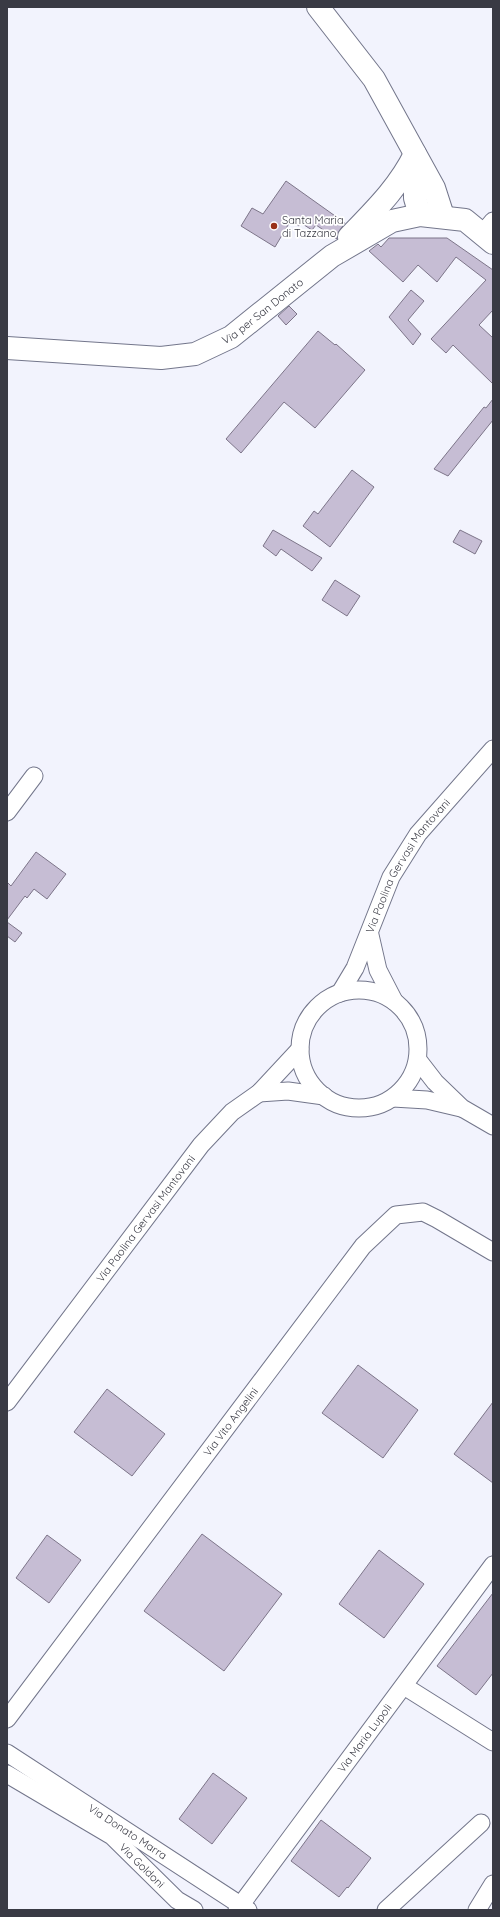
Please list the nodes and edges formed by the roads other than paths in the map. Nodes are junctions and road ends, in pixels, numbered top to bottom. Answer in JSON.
{"nodes":[{"id":1,"x":318,"y":7,"type":"edge"},
{"id":2,"x":415,"y":154,"type":"junction"},
{"id":3,"x":420,"y":215,"type":"junction"},
{"id":4,"x":443,"y":216,"type":"junction"},
{"id":5,"x":490,"y":232,"type":"edge"},
{"id":6,"x":332,"y":256,"type":"junction"},
{"id":7,"x":7,"y":348,"type":"edge"},
{"id":8,"x":493,"y":749,"type":"edge"},
{"id":9,"x":34,"y":776,"type":"dead end"},
{"id":10,"x":7,"y":812,"type":"edge"},
{"id":11,"x":370,"y":935,"type":"junction"},
{"id":12,"x":340,"y":993,"type":"junction"},
{"id":13,"x":394,"y":1001,"type":"junction"},
{"id":14,"x":300,"y":1049,"type":"junction"},
{"id":15,"x":418,"y":1060,"type":"junction"},
{"id":16,"x":259,"y":1093,"type":"junction"},
{"id":17,"x":324,"y":1096,"type":"junction"},
{"id":18,"x":393,"y":1098,"type":"junction"},
{"id":19,"x":462,"y":1108,"type":"junction"},
{"id":20,"x":493,"y":1126,"type":"edge"},
{"id":21,"x":493,"y":1252,"type":"edge"},
{"id":22,"x":7,"y":1402,"type":"edge"},
{"id":23,"x":493,"y":1565,"type":"edge"},
{"id":24,"x":404,"y":1686,"type":"junction"},
{"id":25,"x":7,"y":1719,"type":"edge"},
{"id":26,"x":493,"y":1742,"type":"edge"},
{"id":27,"x":7,"y":1753,"type":"edge"},
{"id":28,"x":7,"y":1774,"type":"edge"},
{"id":29,"x":482,"y":1823,"type":"dead end"},
{"id":30,"x":493,"y":1884,"type":"edge"},
{"id":31,"x":242,"y":1908,"type":"edge"},
{"id":32,"x":194,"y":1910,"type":"edge"},
{"id":33,"x":386,"y":1910,"type":"edge"},
{"id":34,"x":477,"y":1910,"type":"edge"}],
"edges":[{"from":1,"to":2,"type":"street"},
{"from":2,"to":3,"type":"street"},
{"from":2,"to":4,"type":"street"},
{"from":2,"to":6,"type":"street"},
{"from":3,"to":4,"type":"street","name":"Via per San Donato"},
{"from":3,"to":6,"type":"street","name":"Via per San Donato"},
{"from":4,"to":5,"type":"street","name":"Via per San Donato"},
{"from":6,"to":7,"type":"street","name":"Via per San Donato"},
{"from":8,"to":11,"type":"street","name":"Via Paolina Gervasi Mantovani"},
{"from":9,"to":10,"type":"street"},
{"from":11,"to":12,"type":"street","name":"Via Paolina Gervasi Mantovani"},
{"from":11,"to":13,"type":"street"},
{"from":12,"to":13,"type":"street"},
{"from":12,"to":14,"type":"street"},
{"from":13,"to":15,"type":"street"},
{"from":14,"to":16,"type":"street","name":"Via Paolina Gervasi Mantovani"},
{"from":14,"to":17,"type":"street"},
{"from":15,"to":18,"type":"street"},
{"from":15,"to":19,"type":"street"},
{"from":16,"to":17,"type":"street"},
{"from":16,"to":22,"type":"street","name":"Via Paolina Gervasi Mantovani"},
{"from":17,"to":18,"type":"street"},
{"from":18,"to":19,"type":"street"},
{"from":19,"to":20,"type":"street"},
{"from":21,"to":25,"type":"street","name":"Via Vito Angelini"},
{"from":23,"to":24,"type":"street","name":"Via Maria Lupoli"},
{"from":24,"to":26,"type":"street"},
{"from":24,"to":31,"type":"street","name":"Via Maria Lupoli"},
{"from":27,"to":31,"type":"street","name":"Via Donato Marra"},
{"from":28,"to":32,"type":"street","name":"Via Goldoni"},
{"from":29,"to":33,"type":"street"},
{"from":30,"to":34,"type":"street"}]}
